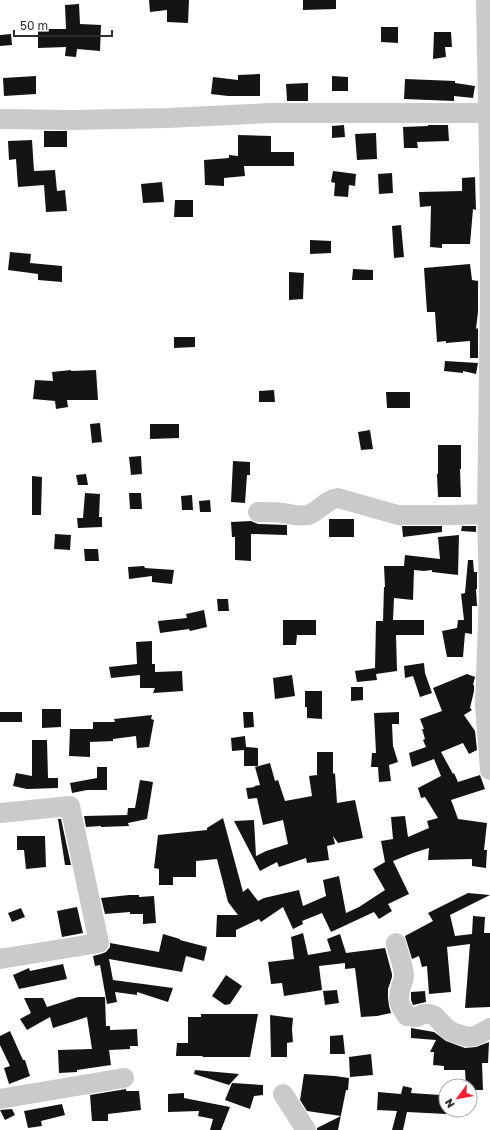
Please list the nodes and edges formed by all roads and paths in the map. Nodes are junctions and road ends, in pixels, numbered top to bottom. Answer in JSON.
{"nodes":[{"id":1,"x":486,"y":0,"type":"edge"},
{"id":2,"x":488,"y":113,"type":"junction"},
{"id":3,"x":0,"y":119,"type":"edge"},
{"id":4,"x":258,"y":512,"type":"dead end"},
{"id":5,"x":487,"y":514,"type":"junction"},
{"id":6,"x":490,"y":770,"type":"edge"},
{"id":7,"x":0,"y":813,"type":"edge"},
{"id":8,"x":396,"y":942,"type":"dead end"},
{"id":9,"x":0,"y":959,"type":"edge"},
{"id":10,"x":490,"y":1028,"type":"edge"},
{"id":11,"x":124,"y":1078,"type":"dead end"},
{"id":12,"x":283,"y":1094,"type":"dead end"},
{"id":13,"x":0,"y":1099,"type":"edge"},
{"id":14,"x":306,"y":1130,"type":"edge"}],
"edges":[{"from":1,"to":2,"type":"street"},
{"from":2,"to":3,"type":"street"},
{"from":2,"to":5,"type":"street"},
{"from":4,"to":5,"type":"street"},
{"from":5,"to":6,"type":"street"},
{"from":7,"to":9,"type":"street"},
{"from":8,"to":10,"type":"street"},
{"from":11,"to":13,"type":"street"},
{"from":12,"to":14,"type":"street"}]}
